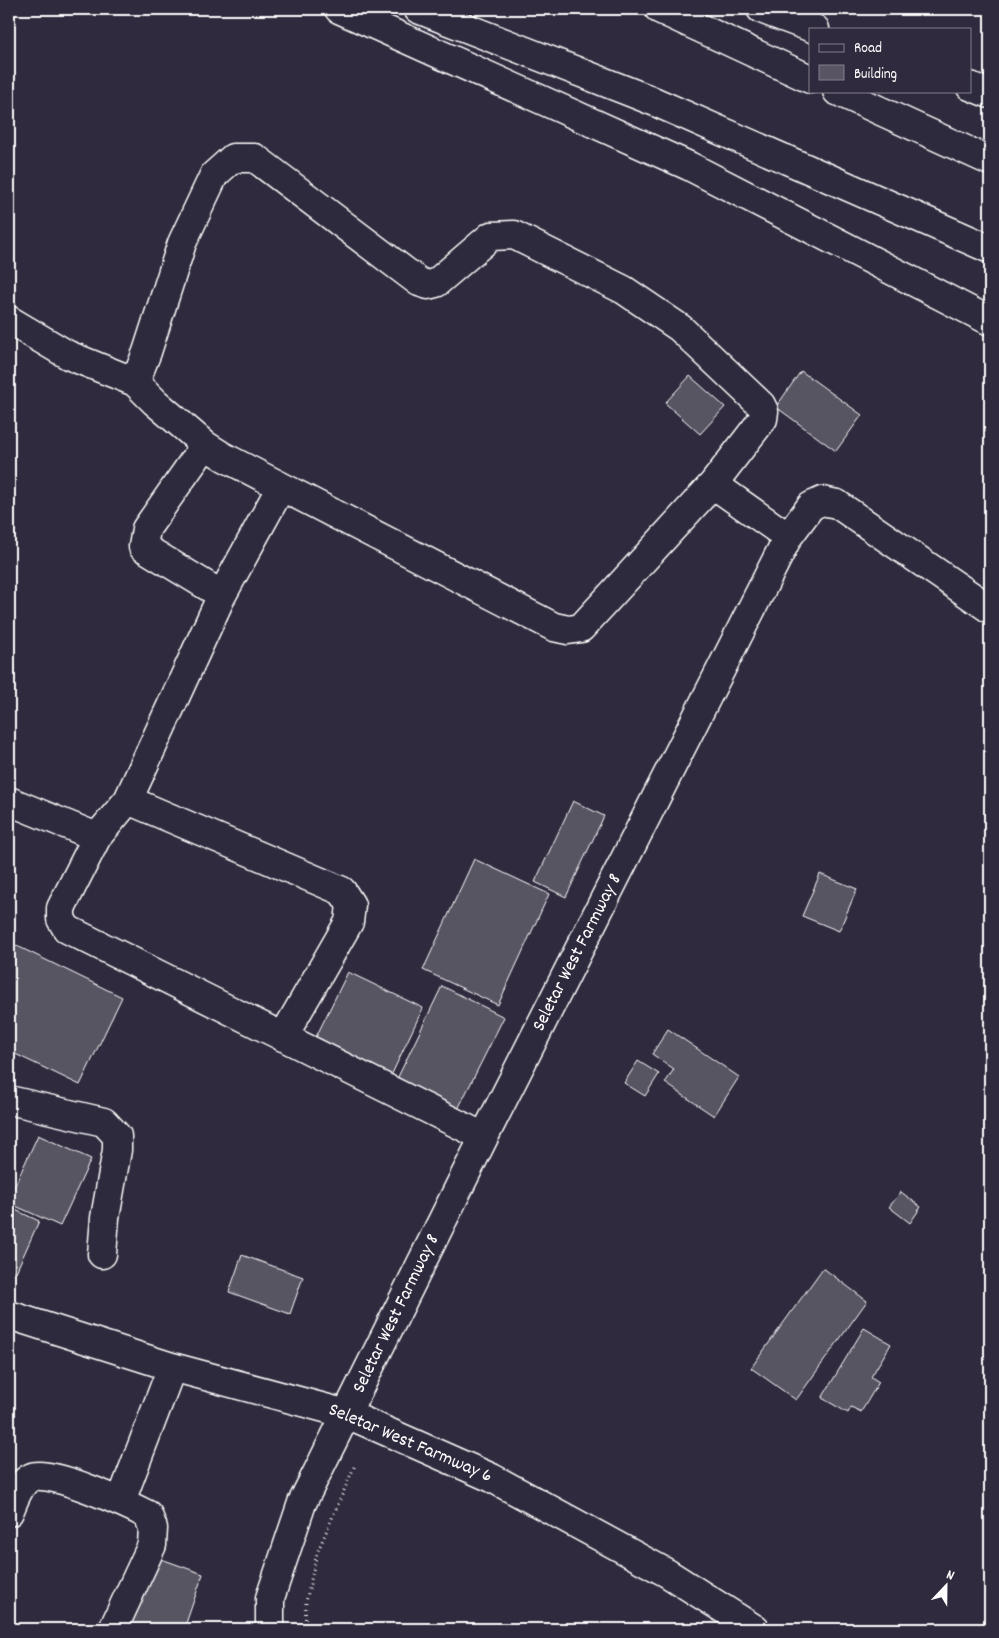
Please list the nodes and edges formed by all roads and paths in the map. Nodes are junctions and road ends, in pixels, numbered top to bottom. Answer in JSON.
{"nodes":[{"id":1,"x":339,"y":9,"type":"edge"},
{"id":2,"x":418,"y":9,"type":"edge"},
{"id":3,"x":659,"y":9,"type":"edge"},
{"id":4,"x":761,"y":9,"type":"edge"},
{"id":5,"x":812,"y":28,"type":"edge"},
{"id":6,"x":809,"y":79,"type":"edge"},
{"id":7,"x":972,"y":87,"type":"edge"},
{"id":8,"x":839,"y":92,"type":"edge"},
{"id":9,"x":990,"y":94,"type":"edge"},
{"id":10,"x":983,"y":158,"type":"edge"},
{"id":11,"x":990,"y":249,"type":"edge"},
{"id":12,"x":9,"y":320,"type":"edge"},
{"id":13,"x":990,"y":321,"type":"edge"},
{"id":14,"x":135,"y":382,"type":"junction"},
{"id":15,"x":205,"y":446,"type":"junction"},
{"id":16,"x":712,"y":484,"type":"junction"},
{"id":17,"x":282,"y":487,"type":"junction"},
{"id":18,"x":788,"y":537,"type":"junction"},
{"id":19,"x":222,"y":596,"type":"junction"},
{"id":20,"x":990,"y":609,"type":"edge"},
{"id":21,"x":128,"y":800,"type":"junction"},
{"id":22,"x":9,"y":801,"type":"edge"},
{"id":23,"x":97,"y":837,"type":"junction"},
{"id":24,"x":283,"y":1037,"type":"junction"},
{"id":25,"x":9,"y":1100,"type":"edge"},
{"id":26,"x":484,"y":1137,"type":"junction"},
{"id":27,"x":102,"y":1254,"type":"dead end"},
{"id":28,"x":9,"y":1315,"type":"edge"},
{"id":29,"x":172,"y":1367,"type":"junction"},
{"id":30,"x":347,"y":1414,"type":"junction"},
{"id":31,"x":373,"y":1425,"type":"junction"},
{"id":32,"x":121,"y":1501,"type":"junction"},
{"id":33,"x":9,"y":1512,"type":"edge"},
{"id":34,"x":114,"y":1629,"type":"edge"},
{"id":35,"x":270,"y":1629,"type":"edge"},
{"id":36,"x":305,"y":1629,"type":"edge"},
{"id":37,"x":755,"y":1629,"type":"edge"}],
"edges":[{"from":1,"to":13,"type":"main road"},
{"from":2,"to":11,"type":"main road"},
{"from":3,"to":6,"type":"main road"},
{"from":4,"to":5,"type":"main road"},
{"from":7,"to":9,"type":"main road"},
{"from":8,"to":10,"type":"main road"},
{"from":12,"to":14,"type":"main road"},
{"from":14,"to":15,"type":"main road"},
{"from":14,"to":16,"type":"main road"},
{"from":15,"to":17,"type":"main road"},
{"from":15,"to":19,"type":"main road"},
{"from":16,"to":17,"type":"main road"},
{"from":16,"to":18,"type":"main road"},
{"from":17,"to":19,"type":"main road"},
{"from":18,"to":20,"type":"main road","name":"Seletar West Farmway 8"},
{"from":18,"to":26,"type":"main road","name":"Seletar West Farmway 8"},
{"from":19,"to":21,"type":"main road"},
{"from":21,"to":23,"type":"main road"},
{"from":21,"to":24,"type":"main road"},
{"from":22,"to":23,"type":"main road"},
{"from":23,"to":24,"type":"main road"},
{"from":24,"to":26,"type":"main road"},
{"from":25,"to":27,"type":"main road"},
{"from":26,"to":30,"type":"main road","name":"Seletar West Farmway 8"},
{"from":28,"to":29,"type":"main road","name":"Seletar West Farmway 6"},
{"from":29,"to":30,"type":"main road","name":"Seletar West Farmway 6"},
{"from":29,"to":32,"type":"main road"},
{"from":30,"to":31,"type":"main road","name":"Seletar West Farmway 6"},
{"from":30,"to":35,"type":"main road","name":"Seletar West Farmway 8"},
{"from":31,"to":36,"type":"path"},
{"from":31,"to":37,"type":"main road","name":"Seletar West Farmway 6"},
{"from":32,"to":33,"type":"main road"},
{"from":32,"to":34,"type":"main road"}]}
